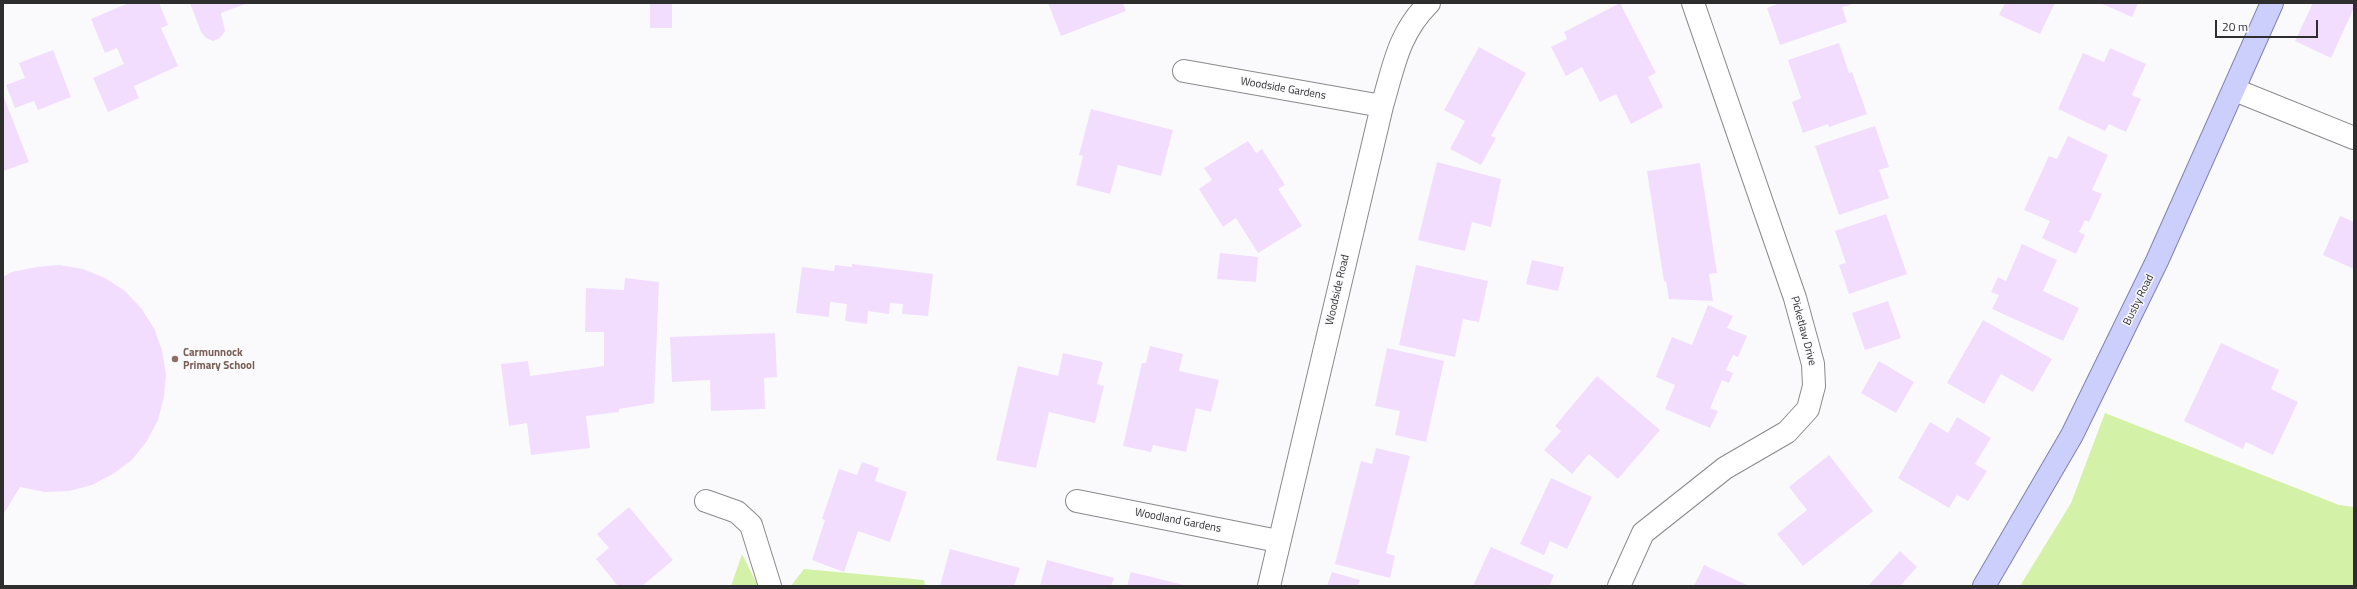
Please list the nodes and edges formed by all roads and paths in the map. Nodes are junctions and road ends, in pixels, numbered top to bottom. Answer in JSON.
{"nodes":[{"id":1,"x":1429,"y":3,"type":"edge"},
{"id":2,"x":1693,"y":3,"type":"edge"},
{"id":3,"x":2272,"y":3,"type":"edge"},
{"id":4,"x":1184,"y":72,"type":"dead end"},
{"id":5,"x":2235,"y":90,"type":"junction"},
{"id":6,"x":1382,"y":106,"type":"junction"},
{"id":7,"x":2354,"y":138,"type":"edge"},
{"id":8,"x":706,"y":501,"type":"dead end"},
{"id":9,"x":1077,"y":501,"type":"dead end"},
{"id":10,"x":1278,"y":541,"type":"junction"},
{"id":11,"x":770,"y":586,"type":"edge"},
{"id":12,"x":1269,"y":586,"type":"edge"},
{"id":13,"x":1619,"y":586,"type":"edge"},
{"id":14,"x":1984,"y":586,"type":"edge"}],
"edges":[{"from":1,"to":6,"type":"street","name":"Woodside Road"},
{"from":2,"to":13,"type":"street","name":"Picketlaw Drive"},
{"from":3,"to":5,"type":"main road","name":"Busby Road"},
{"from":4,"to":6,"type":"street","name":"Woodside Gardens"},
{"from":5,"to":7,"type":"street"},
{"from":5,"to":14,"type":"main road","name":"Busby Road"},
{"from":6,"to":10,"type":"street","name":"Woodside Road"},
{"from":8,"to":11,"type":"street"},
{"from":9,"to":10,"type":"street","name":"Woodland Gardens"},
{"from":10,"to":12,"type":"street","name":"Woodside Road"}]}
